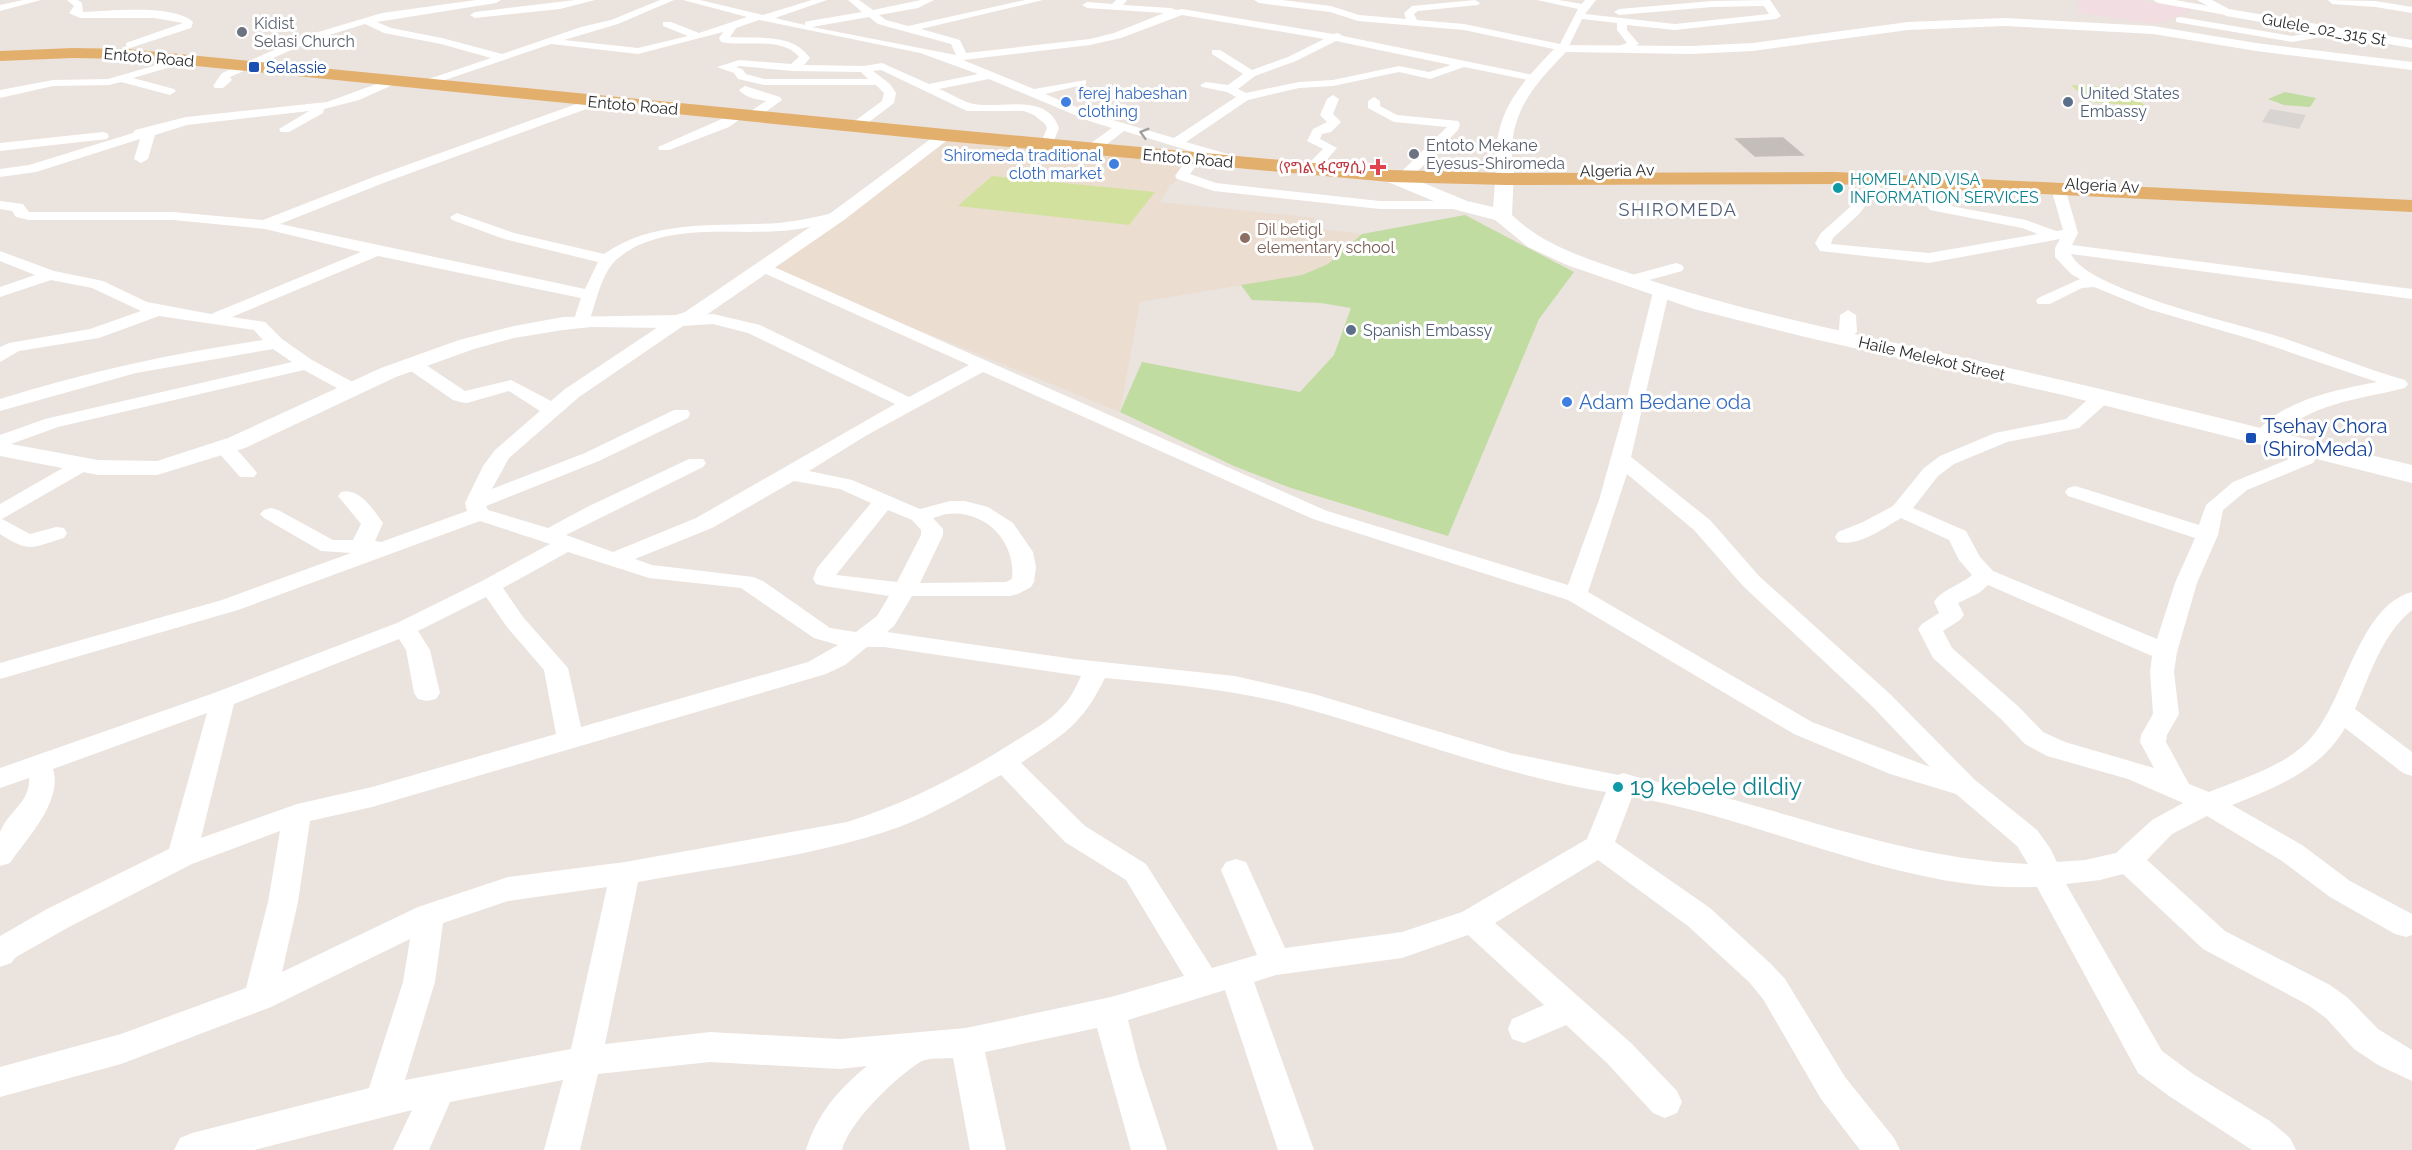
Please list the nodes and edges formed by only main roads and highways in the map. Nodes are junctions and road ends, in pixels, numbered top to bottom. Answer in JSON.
{"nodes":[{"id":1,"x":0,"y":56,"type":"edge"},
{"id":2,"x":1505,"y":175,"type":"junction"},
{"id":3,"x":1397,"y":177,"type":"junction"},
{"id":4,"x":2412,"y":201,"type":"edge"},
{"id":5,"x":2412,"y":206,"type":"edge"},
{"id":6,"x":1502,"y":216,"type":"junction"},
{"id":7,"x":2412,"y":474,"type":"edge"}],
"edges":[{"from":1,"to":3,"type":"main road","name":"Entoto Road"},
{"from":2,"to":3,"type":"main road","name":"Entoto Road"},
{"from":2,"to":4,"type":"main road","name":"Algeria Av"},
{"from":2,"to":5,"type":"main road","name":"Algeria Av"},
{"from":2,"to":6,"type":"main road"},
{"from":3,"to":6,"type":"main road"},
{"from":6,"to":7,"type":"main road","name":"Haile Melekot Street"}]}
